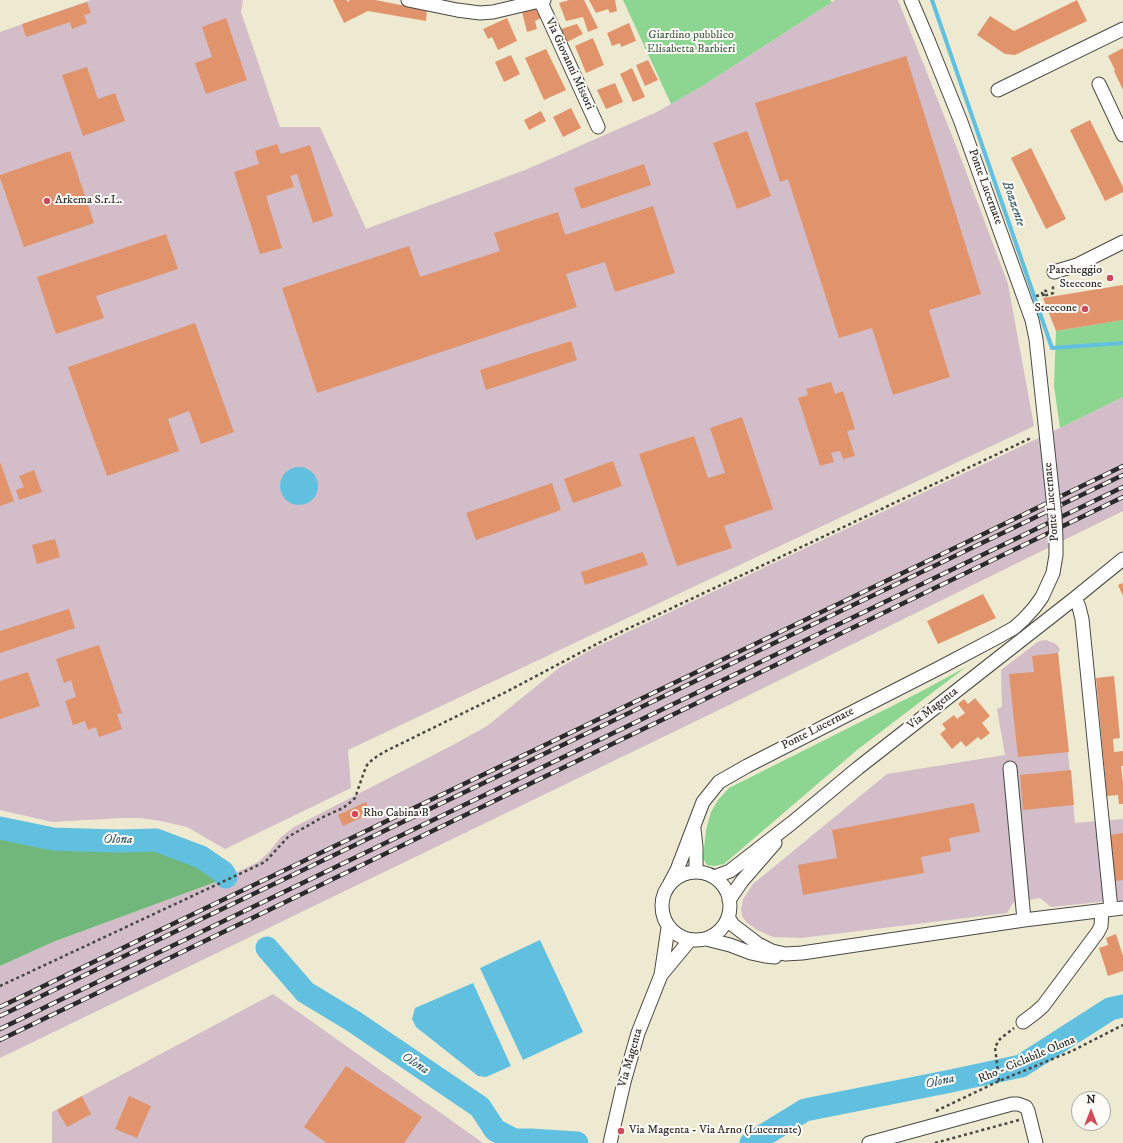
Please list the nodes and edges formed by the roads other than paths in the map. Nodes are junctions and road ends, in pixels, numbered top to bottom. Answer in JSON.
{"nodes":[{"id":1,"x":408,"y":0,"type":"edge"},
{"id":2,"x":541,"y":0,"type":"edge"},
{"id":3,"x":911,"y":0,"type":"edge"},
{"id":4,"x":1123,"y":29,"type":"edge"},
{"id":5,"x":1099,"y":84,"type":"dead end"},
{"id":6,"x":998,"y":90,"type":"dead end"},
{"id":7,"x":598,"y":127,"type":"dead end"},
{"id":8,"x":1123,"y":135,"type":"edge"},
{"id":9,"x":1123,"y":242,"type":"edge"},
{"id":10,"x":1054,"y":272,"type":"road end"},
{"id":11,"x":1123,"y":559,"type":"edge"},
{"id":12,"x":1075,"y":598,"type":"junction"},
{"id":13,"x":1010,"y":768,"type":"dead end"},
{"id":14,"x":793,"y":822,"type":"junction"},
{"id":15,"x":694,"y":827,"type":"junction"},
{"id":16,"x":696,"y":872,"type":"junction"},
{"id":17,"x":714,"y":877,"type":"junction"},
{"id":18,"x":670,"y":883,"type":"junction"},
{"id":19,"x":730,"y":900,"type":"junction"},
{"id":20,"x":1112,"y":909,"type":"edge"},
{"id":21,"x":728,"y":918,"type":"junction"},
{"id":22,"x":1024,"y":920,"type":"junction"},
{"id":23,"x":668,"y":928,"type":"junction"},
{"id":24,"x":706,"y":939,"type":"junction"},
{"id":25,"x":690,"y":940,"type":"junction"},
{"id":26,"x":802,"y":953,"type":"junction"},
{"id":27,"x":661,"y":975,"type":"junction"},
{"id":28,"x":1023,"y":1022,"type":"road end"},
{"id":29,"x":611,"y":1139,"type":"edge"},
{"id":30,"x":869,"y":1143,"type":"edge"},
{"id":31,"x":1036,"y":1143,"type":"edge"}],
"edges":[{"from":1,"to":2,"type":"street"},
{"from":2,"to":7,"type":"street","name":"Via Giovanni Missori"},
{"from":3,"to":15,"type":"street","name":"Ponte Lucernate","bridge":true},
{"from":4,"to":6,"type":"street"},
{"from":5,"to":8,"type":"street"},
{"from":9,"to":10,"type":"street"},
{"from":11,"to":12,"type":"street","name":"Via Magenta"},
{"from":12,"to":14,"type":"street","name":"Via Magenta"},
{"from":12,"to":20,"type":"street"},
{"from":13,"to":22,"type":"street"},
{"from":14,"to":17,"type":"street","name":"Via Magenta"},
{"from":14,"to":19,"type":"street","name":"Via Magenta"},
{"from":15,"to":16,"type":"street","name":"Ponte Lucernate"},
{"from":15,"to":18,"type":"street","name":"Ponte Lucernate"},
{"from":16,"to":17,"type":"street"},
{"from":16,"to":18,"type":"street"},
{"from":17,"to":19,"type":"street"},
{"from":18,"to":23,"type":"street"},
{"from":19,"to":21,"type":"street"},
{"from":20,"to":22,"type":"street"},
{"from":20,"to":28,"type":"street"},
{"from":21,"to":24,"type":"street"},
{"from":21,"to":26,"type":"street"},
{"from":22,"to":26,"type":"street"},
{"from":23,"to":25,"type":"street"},
{"from":23,"to":27,"type":"street","name":"Via Magenta"},
{"from":24,"to":25,"type":"street"},
{"from":24,"to":26,"type":"street"},
{"from":25,"to":27,"type":"street","name":"Via Magenta"},
{"from":27,"to":29,"type":"street","name":"Via Magenta"},
{"from":30,"to":31,"type":"street"}]}
